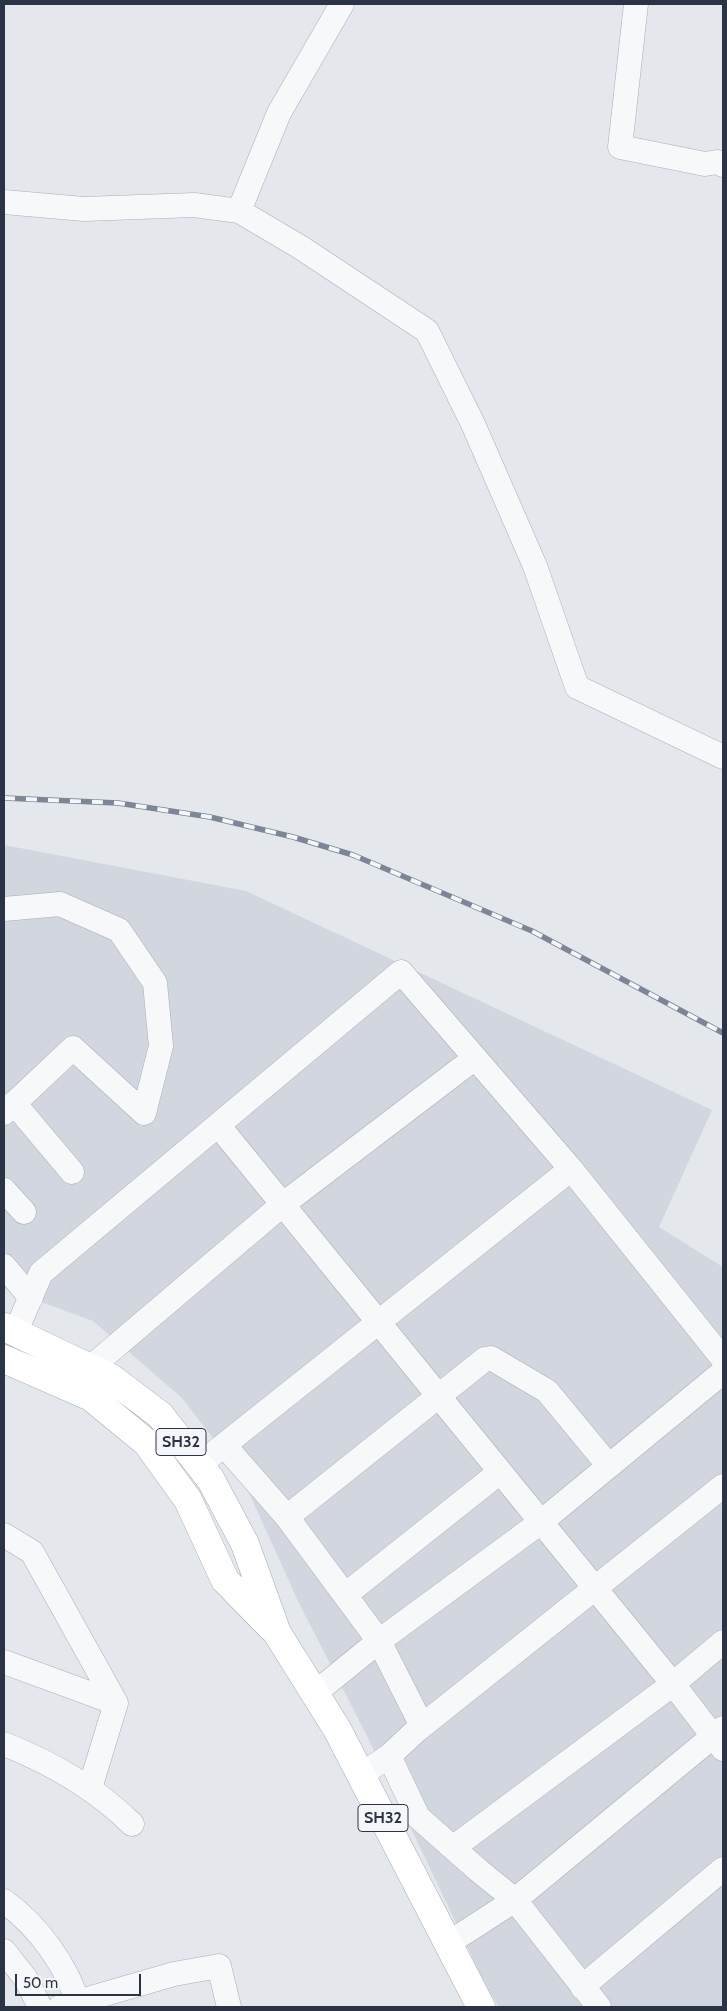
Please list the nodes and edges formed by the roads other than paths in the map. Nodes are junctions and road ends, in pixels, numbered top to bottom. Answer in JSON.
{"nodes":[{"id":1,"x":342,"y":4,"type":"edge"},
{"id":2,"x":636,"y":4,"type":"edge"},
{"id":3,"x":723,"y":165,"type":"edge"},
{"id":4,"x":4,"y":202,"type":"edge"},
{"id":5,"x":239,"y":211,"type":"junction"},
{"id":6,"x":723,"y":757,"type":"edge"},
{"id":7,"x":4,"y":909,"type":"edge"},
{"id":8,"x":475,"y":1058,"type":"junction"},
{"id":9,"x":9,"y":1108,"type":"edge"},
{"id":10,"x":218,"y":1126,"type":"junction"},
{"id":11,"x":571,"y":1169,"type":"junction"},
{"id":12,"x":72,"y":1172,"type":"dead end"},
{"id":13,"x":4,"y":1190,"type":"edge"},
{"id":14,"x":282,"y":1205,"type":"junction"},
{"id":15,"x":24,"y":1212,"type":"dead end"},
{"id":16,"x":4,"y":1266,"type":"edge"},
{"id":17,"x":31,"y":1298,"type":"junction"},
{"id":18,"x":379,"y":1323,"type":"junction"},
{"id":19,"x":10,"y":1329,"type":"edge"},
{"id":20,"x":4,"y":1359,"type":"edge"},
{"id":21,"x":723,"y":1359,"type":"edge"},
{"id":22,"x":90,"y":1368,"type":"junction"},
{"id":23,"x":723,"y":1372,"type":"edge"},
{"id":24,"x":439,"y":1397,"type":"junction"},
{"id":25,"x":224,"y":1445,"type":"junction"},
{"id":26,"x":199,"y":1464,"type":"junction"},
{"id":27,"x":609,"y":1466,"type":"junction"},
{"id":28,"x":500,"y":1472,"type":"junction"},
{"id":29,"x":723,"y":1486,"type":"edge"},
{"id":30,"x":287,"y":1517,"type":"junction"},
{"id":31,"x":541,"y":1522,"type":"junction"},
{"id":32,"x":4,"y":1535,"type":"edge"},
{"id":33,"x":595,"y":1588,"type":"junction"},
{"id":34,"x":345,"y":1595,"type":"junction"},
{"id":35,"x":277,"y":1633,"type":"junction"},
{"id":36,"x":379,"y":1641,"type":"junction"},
{"id":37,"x":723,"y":1642,"type":"edge"},
{"id":38,"x":4,"y":1662,"type":"edge"},
{"id":39,"x":673,"y":1684,"type":"junction"},
{"id":40,"x":315,"y":1693,"type":"junction"},
{"id":41,"x":116,"y":1703,"type":"junction"},
{"id":42,"x":422,"y":1726,"type":"junction"},
{"id":43,"x":720,"y":1737,"type":"edge"},
{"id":44,"x":4,"y":1744,"type":"edge"},
{"id":45,"x":389,"y":1756,"type":"junction"},
{"id":46,"x":361,"y":1774,"type":"junction"},
{"id":47,"x":90,"y":1788,"type":"junction"},
{"id":48,"x":132,"y":1824,"type":"dead end"},
{"id":49,"x":454,"y":1847,"type":"junction"},
{"id":50,"x":723,"y":1869,"type":"edge"},
{"id":51,"x":515,"y":1900,"type":"junction"},
{"id":52,"x":4,"y":1901,"type":"edge"},
{"id":53,"x":447,"y":1944,"type":"junction"},
{"id":54,"x":4,"y":1951,"type":"edge"},
{"id":55,"x":582,"y":1988,"type":"junction"},
{"id":56,"x":72,"y":2006,"type":"edge"},
{"id":57,"x":40,"y":2007,"type":"edge"},
{"id":58,"x":229,"y":2007,"type":"edge"},
{"id":59,"x":481,"y":2007,"type":"edge"},
{"id":60,"x":599,"y":2007,"type":"edge"}],
"edges":[{"from":1,"to":5,"type":"street"},
{"from":2,"to":3,"type":"street"},
{"from":4,"to":5,"type":"street"},
{"from":5,"to":6,"type":"street"},
{"from":7,"to":9,"type":"street"},
{"from":8,"to":10,"type":"street"},
{"from":8,"to":11,"type":"street"},
{"from":8,"to":14,"type":"street"},
{"from":9,"to":12,"type":"street"},
{"from":10,"to":14,"type":"street"},
{"from":10,"to":17,"type":"street"},
{"from":11,"to":18,"type":"street"},
{"from":11,"to":21,"type":"street"},
{"from":13,"to":15,"type":"street"},
{"from":14,"to":18,"type":"street"},
{"from":14,"to":22,"type":"street"},
{"from":16,"to":17,"type":"street"},
{"from":17,"to":19,"type":"street"},
{"from":18,"to":24,"type":"street"},
{"from":18,"to":25,"type":"street"},
{"from":19,"to":22,"type":"main road","number":"SH32"},
{"from":20,"to":35,"type":"main road","number":"SH32"},
{"from":22,"to":26,"type":"main road","number":"SH32"},
{"from":23,"to":27,"type":"street"},
{"from":24,"to":27,"type":"street"},
{"from":24,"to":28,"type":"street"},
{"from":24,"to":30,"type":"street"},
{"from":25,"to":26,"type":"street"},
{"from":25,"to":30,"type":"street"},
{"from":26,"to":35,"type":"main road","number":"SH32"},
{"from":27,"to":31,"type":"street"},
{"from":28,"to":31,"type":"street"},
{"from":28,"to":34,"type":"street"},
{"from":29,"to":33,"type":"street"},
{"from":30,"to":34,"type":"street"},
{"from":31,"to":33,"type":"street"},
{"from":31,"to":36,"type":"street"},
{"from":32,"to":41,"type":"street"},
{"from":33,"to":39,"type":"street"},
{"from":33,"to":42,"type":"street"},
{"from":34,"to":36,"type":"street"},
{"from":35,"to":40,"type":"main road","number":"SH32"},
{"from":36,"to":40,"type":"street"},
{"from":36,"to":42,"type":"street"},
{"from":37,"to":39,"type":"street"},
{"from":38,"to":41,"type":"street"},
{"from":39,"to":43,"type":"street"},
{"from":39,"to":49,"type":"street"},
{"from":40,"to":46,"type":"main road","number":"SH32"},
{"from":41,"to":47,"type":"street"},
{"from":42,"to":45,"type":"street"},
{"from":43,"to":51,"type":"street"},
{"from":44,"to":47,"type":"street"},
{"from":45,"to":46,"type":"street"},
{"from":45,"to":49,"type":"street"},
{"from":46,"to":53,"type":"main road","number":"SH32"},
{"from":47,"to":48,"type":"street"},
{"from":49,"to":51,"type":"street"},
{"from":50,"to":55,"type":"street"},
{"from":51,"to":53,"type":"street"},
{"from":51,"to":55,"type":"street"},
{"from":52,"to":56,"type":"street"},
{"from":53,"to":59,"type":"main road","number":"SH32"},
{"from":54,"to":57,"type":"street"},
{"from":55,"to":60,"type":"street"},
{"from":56,"to":58,"type":"street"}]}
